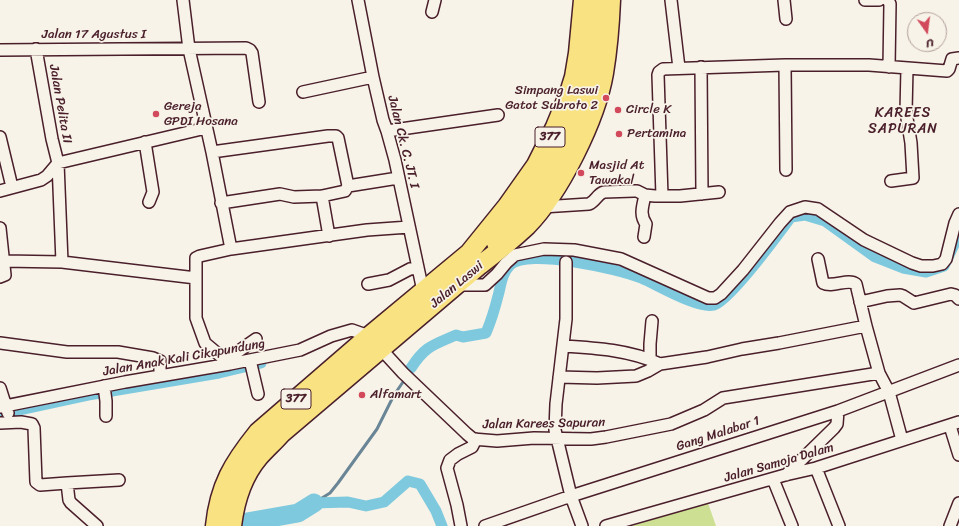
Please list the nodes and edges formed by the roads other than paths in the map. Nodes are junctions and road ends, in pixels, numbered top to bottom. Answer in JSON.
{"nodes":[{"id":1,"x":183,"y":0,"type":"edge"},
{"id":2,"x":358,"y":0,"type":"edge"},
{"id":3,"x":435,"y":0,"type":"edge"},
{"id":4,"x":583,"y":0,"type":"edge"},
{"id":5,"x":598,"y":0,"type":"edge"},
{"id":6,"x":611,"y":0,"type":"edge"},
{"id":7,"x":671,"y":0,"type":"edge"},
{"id":8,"x":784,"y":0,"type":"edge"},
{"id":9,"x":865,"y":0,"type":"edge"},
{"id":10,"x":879,"y":0,"type":"edge"},
{"id":11,"x":888,"y":0,"type":"edge"},
{"id":12,"x":432,"y":12,"type":"dead end"},
{"id":13,"x":786,"y":20,"type":"dead end"},
{"id":14,"x":189,"y":49,"type":"junction"},
{"id":15,"x":0,"y":50,"type":"edge"},
{"id":16,"x":36,"y":50,"type":"junction"},
{"id":17,"x":959,"y":58,"type":"edge"},
{"id":18,"x":785,"y":65,"type":"junction"},
{"id":19,"x":889,"y":67,"type":"junction"},
{"id":20,"x":679,"y":68,"type":"junction"},
{"id":21,"x":701,"y":68,"type":"junction"},
{"id":22,"x":907,"y":68,"type":"junction"},
{"id":23,"x":373,"y":77,"type":"junction"},
{"id":24,"x":303,"y":92,"type":"dead end"},
{"id":25,"x":259,"y":102,"type":"dead end"},
{"id":26,"x":498,"y":115,"type":"dead end"},
{"id":27,"x":206,"y":128,"type":"junction"},
{"id":28,"x":388,"y":131,"type":"junction"},
{"id":29,"x":0,"y":137,"type":"edge"},
{"id":30,"x":145,"y":142,"type":"junction"},
{"id":31,"x":212,"y":152,"type":"junction"},
{"id":32,"x":58,"y":163,"type":"junction"},
{"id":33,"x":786,"y":170,"type":"dead end"},
{"id":34,"x":398,"y":178,"type":"junction"},
{"id":35,"x":891,"y":181,"type":"dead end"},
{"id":36,"x":348,"y":186,"type":"junction"},
{"id":37,"x":12,"y":187,"type":"junction"},
{"id":38,"x":0,"y":191,"type":"edge"},
{"id":39,"x":719,"y":192,"type":"dead end"},
{"id":40,"x":702,"y":194,"type":"junction"},
{"id":41,"x":645,"y":195,"type":"junction"},
{"id":42,"x":322,"y":196,"type":"junction"},
{"id":43,"x":662,"y":196,"type":"junction"},
{"id":44,"x":149,"y":202,"type":"dead end"},
{"id":45,"x":221,"y":203,"type":"junction"},
{"id":46,"x":548,"y":206,"type":"junction"},
{"id":47,"x":959,"y":214,"type":"edge"},
{"id":48,"x":408,"y":227,"type":"junction"},
{"id":49,"x":0,"y":228,"type":"edge"},
{"id":50,"x":329,"y":236,"type":"junction"},
{"id":51,"x":644,"y":237,"type":"dead end"},
{"id":52,"x":231,"y":249,"type":"junction"},
{"id":53,"x":474,"y":259,"type":"junction"},
{"id":54,"x":818,"y":259,"type":"dead end"},
{"id":55,"x":4,"y":261,"type":"junction"},
{"id":56,"x":62,"y":262,"type":"junction"},
{"id":57,"x":566,"y":262,"type":"dead end"},
{"id":58,"x":417,"y":268,"type":"junction"},
{"id":59,"x":0,"y":276,"type":"edge"},
{"id":60,"x":196,"y":278,"type":"junction"},
{"id":61,"x":368,"y":284,"type":"dead end"},
{"id":62,"x":458,"y":285,"type":"junction"},
{"id":63,"x":423,"y":291,"type":"junction"},
{"id":64,"x":959,"y":299,"type":"edge"},
{"id":65,"x":860,"y":302,"type":"junction"},
{"id":66,"x":652,"y":321,"type":"dead end"},
{"id":67,"x":866,"y":326,"type":"junction"},
{"id":68,"x":369,"y":336,"type":"junction"},
{"id":69,"x":256,"y":339,"type":"dead end"},
{"id":70,"x":0,"y":343,"type":"edge"},
{"id":71,"x":563,"y":346,"type":"junction"},
{"id":72,"x":381,"y":350,"type":"junction"},
{"id":73,"x":228,"y":362,"type":"junction"},
{"id":74,"x":655,"y":362,"type":"junction"},
{"id":75,"x":251,"y":365,"type":"junction"},
{"id":76,"x":959,"y":365,"type":"edge"},
{"id":77,"x":879,"y":373,"type":"junction"},
{"id":78,"x":160,"y":375,"type":"junction"},
{"id":79,"x":559,"y":377,"type":"junction"},
{"id":80,"x":0,"y":388,"type":"edge"},
{"id":81,"x":104,"y":391,"type":"junction"},
{"id":82,"x":890,"y":392,"type":"junction"},
{"id":83,"x":258,"y":394,"type":"dead end"},
{"id":84,"x":5,"y":408,"type":"edge"},
{"id":85,"x":838,"y":411,"type":"junction"},
{"id":86,"x":106,"y":416,"type":"dead end"},
{"id":87,"x":7,"y":423,"type":"edge"},
{"id":88,"x":954,"y":424,"type":"edge"},
{"id":89,"x":558,"y":437,"type":"junction"},
{"id":90,"x":476,"y":439,"type":"junction"},
{"id":91,"x":902,"y":440,"type":"junction"},
{"id":92,"x":959,"y":455,"type":"edge"},
{"id":93,"x":816,"y":468,"type":"junction"},
{"id":94,"x":785,"y":475,"type":"junction"},
{"id":95,"x":773,"y":479,"type":"junction"},
{"id":96,"x":120,"y":480,"type":"dead end"},
{"id":97,"x":67,"y":483,"type":"junction"},
{"id":98,"x":571,"y":496,"type":"junction"},
{"id":99,"x":959,"y":502,"type":"edge"},
{"id":100,"x":233,"y":518,"type":"edge"},
{"id":101,"x":215,"y":520,"type":"edge"},
{"id":102,"x":97,"y":526,"type":"edge"},
{"id":103,"x":461,"y":526,"type":"edge"},
{"id":104,"x":485,"y":526,"type":"edge"},
{"id":105,"x":582,"y":526,"type":"edge"},
{"id":106,"x":606,"y":526,"type":"edge"},
{"id":107,"x":792,"y":526,"type":"edge"},
{"id":108,"x":839,"y":526,"type":"edge"},
{"id":109,"x":950,"y":526,"type":"edge"}],
"edges":[{"from":1,"to":14,"type":"street"},
{"from":2,"to":23,"type":"street","name":"Jalan Ck. C. JT. I"},
{"from":3,"to":12,"type":"street"},
{"from":4,"to":53,"type":"main road","name":"Jalan Laswi","number":"377"},
{"from":5,"to":53,"type":"main road","number":"377"},
{"from":6,"to":46,"type":"main road","name":"Jalan Laswi","number":"377"},
{"from":7,"to":20,"type":"street"},
{"from":8,"to":13,"type":"street"},
{"from":9,"to":10,"type":"street"},
{"from":11,"to":19,"type":"street"},
{"from":14,"to":16,"type":"street","name":"Jalan 17 Agustus I"},
{"from":14,"to":25,"type":"street","name":"Jalan 17 Agustus I"},
{"from":14,"to":27,"type":"street"},
{"from":15,"to":16,"type":"street","name":"Jalan 17 Agustus I"},
{"from":16,"to":32,"type":"street","name":"Jalan Pelita II"},
{"from":17,"to":22,"type":"street"},
{"from":18,"to":19,"type":"street"},
{"from":18,"to":21,"type":"street"},
{"from":18,"to":33,"type":"street"},
{"from":19,"to":22,"type":"street"},
{"from":20,"to":21,"type":"street"},
{"from":20,"to":43,"type":"street"},
{"from":21,"to":40,"type":"street"},
{"from":22,"to":35,"type":"street"},
{"from":23,"to":24,"type":"street"},
{"from":23,"to":28,"type":"street","name":"Jalan Ck. C. JT. I"},
{"from":26,"to":28,"type":"street"},
{"from":27,"to":30,"type":"street"},
{"from":27,"to":31,"type":"street"},
{"from":28,"to":34,"type":"street","name":"Jalan Ck. C. JT. I"},
{"from":29,"to":37,"type":"street"},
{"from":30,"to":32,"type":"street"},
{"from":30,"to":44,"type":"street"},
{"from":31,"to":36,"type":"street"},
{"from":31,"to":45,"type":"street"},
{"from":32,"to":37,"type":"street"},
{"from":32,"to":56,"type":"street","name":"Jalan Pelita II"},
{"from":34,"to":36,"type":"street"},
{"from":34,"to":48,"type":"street","name":"Jalan Ck. C. JT. I"},
{"from":36,"to":42,"type":"street"},
{"from":37,"to":38,"type":"street"},
{"from":39,"to":40,"type":"street"},
{"from":40,"to":43,"type":"street"},
{"from":41,"to":43,"type":"street"},
{"from":41,"to":46,"type":"street"},
{"from":41,"to":51,"type":"street"},
{"from":42,"to":45,"type":"street"},
{"from":42,"to":50,"type":"street"},
{"from":45,"to":52,"type":"street"},
{"from":46,"to":53,"type":"main road","name":"Jalan Laswi","number":"377"},
{"from":47,"to":62,"type":"street"},
{"from":48,"to":50,"type":"street"},
{"from":48,"to":58,"type":"street","name":"Jalan Ck. C. JT. I"},
{"from":49,"to":55,"type":"street"},
{"from":50,"to":52,"type":"street"},
{"from":52,"to":60,"type":"street"},
{"from":53,"to":62,"type":"main road","name":"Jalan Laswi","number":"377"},
{"from":53,"to":63,"type":"main road","name":"Jalan Laswi","number":"377"},
{"from":54,"to":65,"type":"street"},
{"from":55,"to":56,"type":"street"},
{"from":55,"to":59,"type":"street"},
{"from":56,"to":60,"type":"street"},
{"from":57,"to":71,"type":"street"},
{"from":58,"to":61,"type":"street"},
{"from":58,"to":63,"type":"street","name":"Jalan Ck. C. JT. I"},
{"from":60,"to":73,"type":"street"},
{"from":62,"to":72,"type":"main road","name":"Jalan Laswi","number":"377"},
{"from":63,"to":68,"type":"main road","name":"Jalan Laswi","number":"377"},
{"from":64,"to":65,"type":"street"},
{"from":65,"to":67,"type":"street"},
{"from":66,"to":74,"type":"street"},
{"from":67,"to":74,"type":"street"},
{"from":67,"to":77,"type":"street"},
{"from":68,"to":75,"type":"street","name":"Jalan Anak Kali Cikapundung"},
{"from":68,"to":101,"type":"main road","name":"Jalan Laswi","number":"377"},
{"from":69,"to":73,"type":"street"},
{"from":70,"to":78,"type":"street"},
{"from":71,"to":74,"type":"street"},
{"from":71,"to":79,"type":"street"},
{"from":72,"to":90,"type":"street","name":"Jalan Karees Sapuran"},
{"from":72,"to":100,"type":"main road","name":"Jalan Laswi","number":"377"},
{"from":73,"to":75,"type":"street","name":"Jalan Anak Kali Cikapundung"},
{"from":73,"to":78,"type":"street","name":"Jalan Anak Kali Cikapundung"},
{"from":74,"to":79,"type":"street"},
{"from":75,"to":83,"type":"street"},
{"from":76,"to":82,"type":"street","name":"Gang Malabar 1"},
{"from":77,"to":82,"type":"street"},
{"from":77,"to":89,"type":"street","name":"Jalan Karees Sapuran"},
{"from":78,"to":81,"type":"street","name":"Jalan Anak Kali Cikapundung"},
{"from":79,"to":89,"type":"street"},
{"from":80,"to":84,"type":"street"},
{"from":81,"to":84,"type":"street","name":"Jalan Anak Kali Cikapundung"},
{"from":81,"to":86,"type":"street"},
{"from":82,"to":85,"type":"street","name":"Gang Malabar 1"},
{"from":82,"to":91,"type":"street"},
{"from":84,"to":87,"type":"street"},
{"from":85,"to":94,"type":"street"},
{"from":85,"to":98,"type":"street","name":"Gang Malabar 1"},
{"from":87,"to":97,"type":"street"},
{"from":88,"to":91,"type":"street","name":"Jalan Samoja Dalam"},
{"from":88,"to":92,"type":"street"},
{"from":89,"to":90,"type":"street","name":"Jalan Karees Sapuran"},
{"from":89,"to":98,"type":"street"},
{"from":90,"to":103,"type":"street"},
{"from":91,"to":93,"type":"street","name":"Jalan Samoja Dalam"},
{"from":93,"to":94,"type":"street","name":"Jalan Samoja Dalam"},
{"from":93,"to":108,"type":"street"},
{"from":94,"to":95,"type":"street","name":"Jalan Samoja Dalam"},
{"from":95,"to":106,"type":"street","name":"Jalan Samoja Dalam"},
{"from":95,"to":107,"type":"street"},
{"from":96,"to":97,"type":"street"},
{"from":97,"to":102,"type":"street"},
{"from":98,"to":104,"type":"street","name":"Gang Malabar 1"},
{"from":98,"to":105,"type":"street"},
{"from":99,"to":109,"type":"street"}]}
